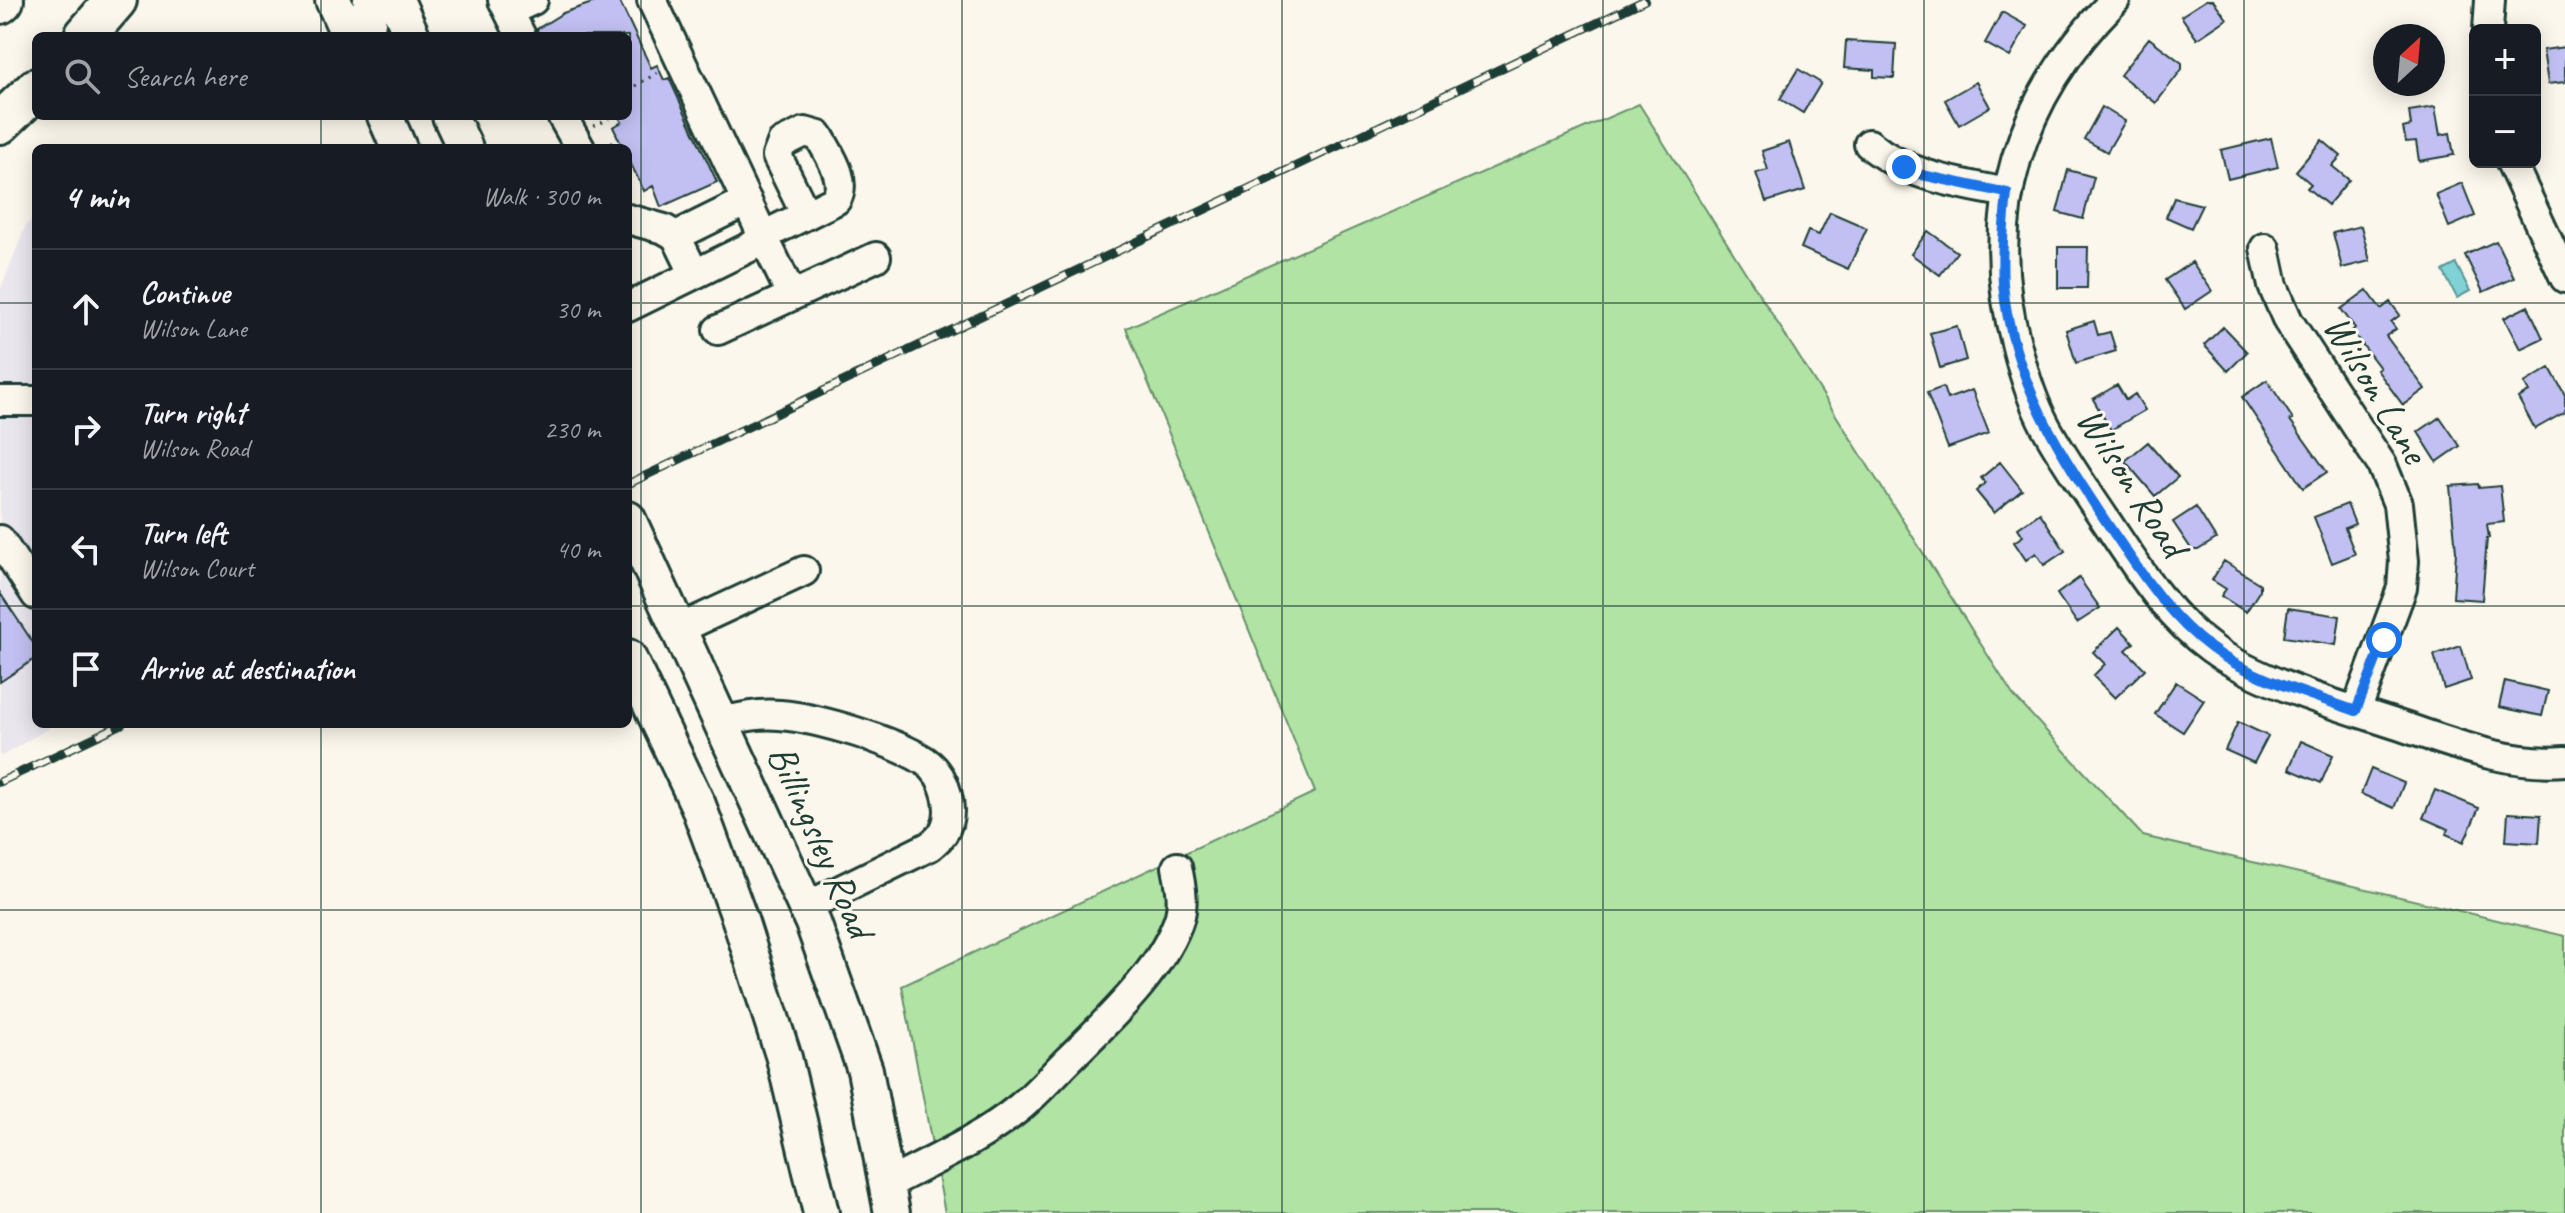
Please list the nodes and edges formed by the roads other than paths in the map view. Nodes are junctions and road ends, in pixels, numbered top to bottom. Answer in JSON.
{"nodes":[{"id":1,"x":116,"y":0,"type":"edge"},
{"id":2,"x":333,"y":0,"type":"edge"},
{"id":3,"x":371,"y":0,"type":"edge"},
{"id":4,"x":396,"y":0,"type":"edge"},
{"id":5,"x":652,"y":0,"type":"edge"},
{"id":6,"x":2115,"y":0,"type":"edge"},
{"id":7,"x":2490,"y":0,"type":"edge"},
{"id":8,"x":2488,"y":24,"type":"edge"},
{"id":9,"x":88,"y":32,"type":"edge"},
{"id":10,"x":347,"y":32,"type":"edge"},
{"id":11,"x":367,"y":32,"type":"edge"},
{"id":12,"x":410,"y":32,"type":"edge"},
{"id":13,"x":32,"y":93,"type":"edge"},
{"id":14,"x":387,"y":120,"type":"edge"},
{"id":15,"x":452,"y":120,"type":"edge"},
{"id":16,"x":564,"y":120,"type":"edge"},
{"id":17,"x":0,"y":123,"type":"edge"},
{"id":18,"x":397,"y":144,"type":"edge"},
{"id":19,"x":463,"y":144,"type":"edge"},
{"id":20,"x":578,"y":144,"type":"edge"},
{"id":21,"x":1869,"y":144,"type":"dead end"},
{"id":22,"x":2514,"y":168,"type":"edge"},
{"id":23,"x":2007,"y":193,"type":"junction"},
{"id":24,"x":747,"y":201,"type":"junction"},
{"id":25,"x":806,"y":215,"type":"dead end"},
{"id":26,"x":632,"y":220,"type":"edge"},
{"id":27,"x":676,"y":236,"type":"junction"},
{"id":28,"x":763,"y":236,"type":"junction"},
{"id":29,"x":2265,"y":248,"type":"dead end"},
{"id":30,"x":876,"y":257,"type":"dead end"},
{"id":31,"x":694,"y":273,"type":"junction"},
{"id":32,"x":2565,"y":278,"type":"edge"},
{"id":33,"x":792,"y":296,"type":"junction"},
{"id":34,"x":632,"y":305,"type":"edge"},
{"id":35,"x":718,"y":330,"type":"dead end"},
{"id":36,"x":0,"y":401,"type":"edge"},
{"id":37,"x":32,"y":401,"type":"edge"},
{"id":38,"x":632,"y":528,"type":"edge"},
{"id":39,"x":0,"y":540,"type":"edge"},
{"id":40,"x":804,"y":571,"type":"dead end"},
{"id":41,"x":32,"y":589,"type":"edge"},
{"id":42,"x":677,"y":630,"type":"junction"},
{"id":43,"x":632,"y":665,"type":"edge"},
{"id":44,"x":2356,"y":711,"type":"junction"},
{"id":45,"x":720,"y":723,"type":"junction"},
{"id":46,"x":2565,"y":761,"type":"edge"},
{"id":47,"x":1177,"y":867,"type":"dead end"},
{"id":48,"x":806,"y":907,"type":"junction"},
{"id":49,"x":889,"y":1199,"type":"edge"},
{"id":50,"x":821,"y":1213,"type":"edge"}],
"edges":[{"from":1,"to":9,"type":"highway"},
{"from":2,"to":10,"type":"main road"},
{"from":3,"to":11,"type":"main road"},
{"from":4,"to":12,"type":"main road"},
{"from":5,"to":24,"type":"street"},
{"from":6,"to":23,"type":"street","name":"Wilson Road"},
{"from":7,"to":8,"type":"street"},
{"from":13,"to":17,"type":"highway"},
{"from":14,"to":18,"type":"main road"},
{"from":15,"to":19,"type":"main road"},
{"from":16,"to":20,"type":"street"},
{"from":21,"to":23,"type":"street"},
{"from":22,"to":32,"type":"street"},
{"from":23,"to":44,"type":"street","name":"Wilson Road"},
{"from":24,"to":27,"type":"street"},
{"from":24,"to":28,"type":"street"},
{"from":25,"to":28,"type":"street"},
{"from":26,"to":27,"type":"street"},
{"from":27,"to":31,"type":"street"},
{"from":28,"to":31,"type":"street"},
{"from":28,"to":33,"type":"street"},
{"from":29,"to":44,"type":"street","name":"Wilson Lane"},
{"from":30,"to":33,"type":"street"},
{"from":31,"to":34,"type":"street"},
{"from":33,"to":35,"type":"street"},
{"from":36,"to":37,"type":"street"},
{"from":38,"to":42,"type":"main road","name":"Billingsley Road"},
{"from":39,"to":41,"type":"street"},
{"from":40,"to":42,"type":"street"},
{"from":42,"to":45,"type":"main road","name":"Billingsley Road"},
{"from":43,"to":50,"type":"main road"},
{"from":44,"to":46,"type":"street","name":"Wilson Road"},
{"from":45,"to":48,"type":"main road","name":"Billingsley Road"},
{"from":45,"to":48,"type":"street"},
{"from":47,"to":49,"type":"street"},
{"from":48,"to":49,"type":"main road","name":"Billingsley Road"}]}
